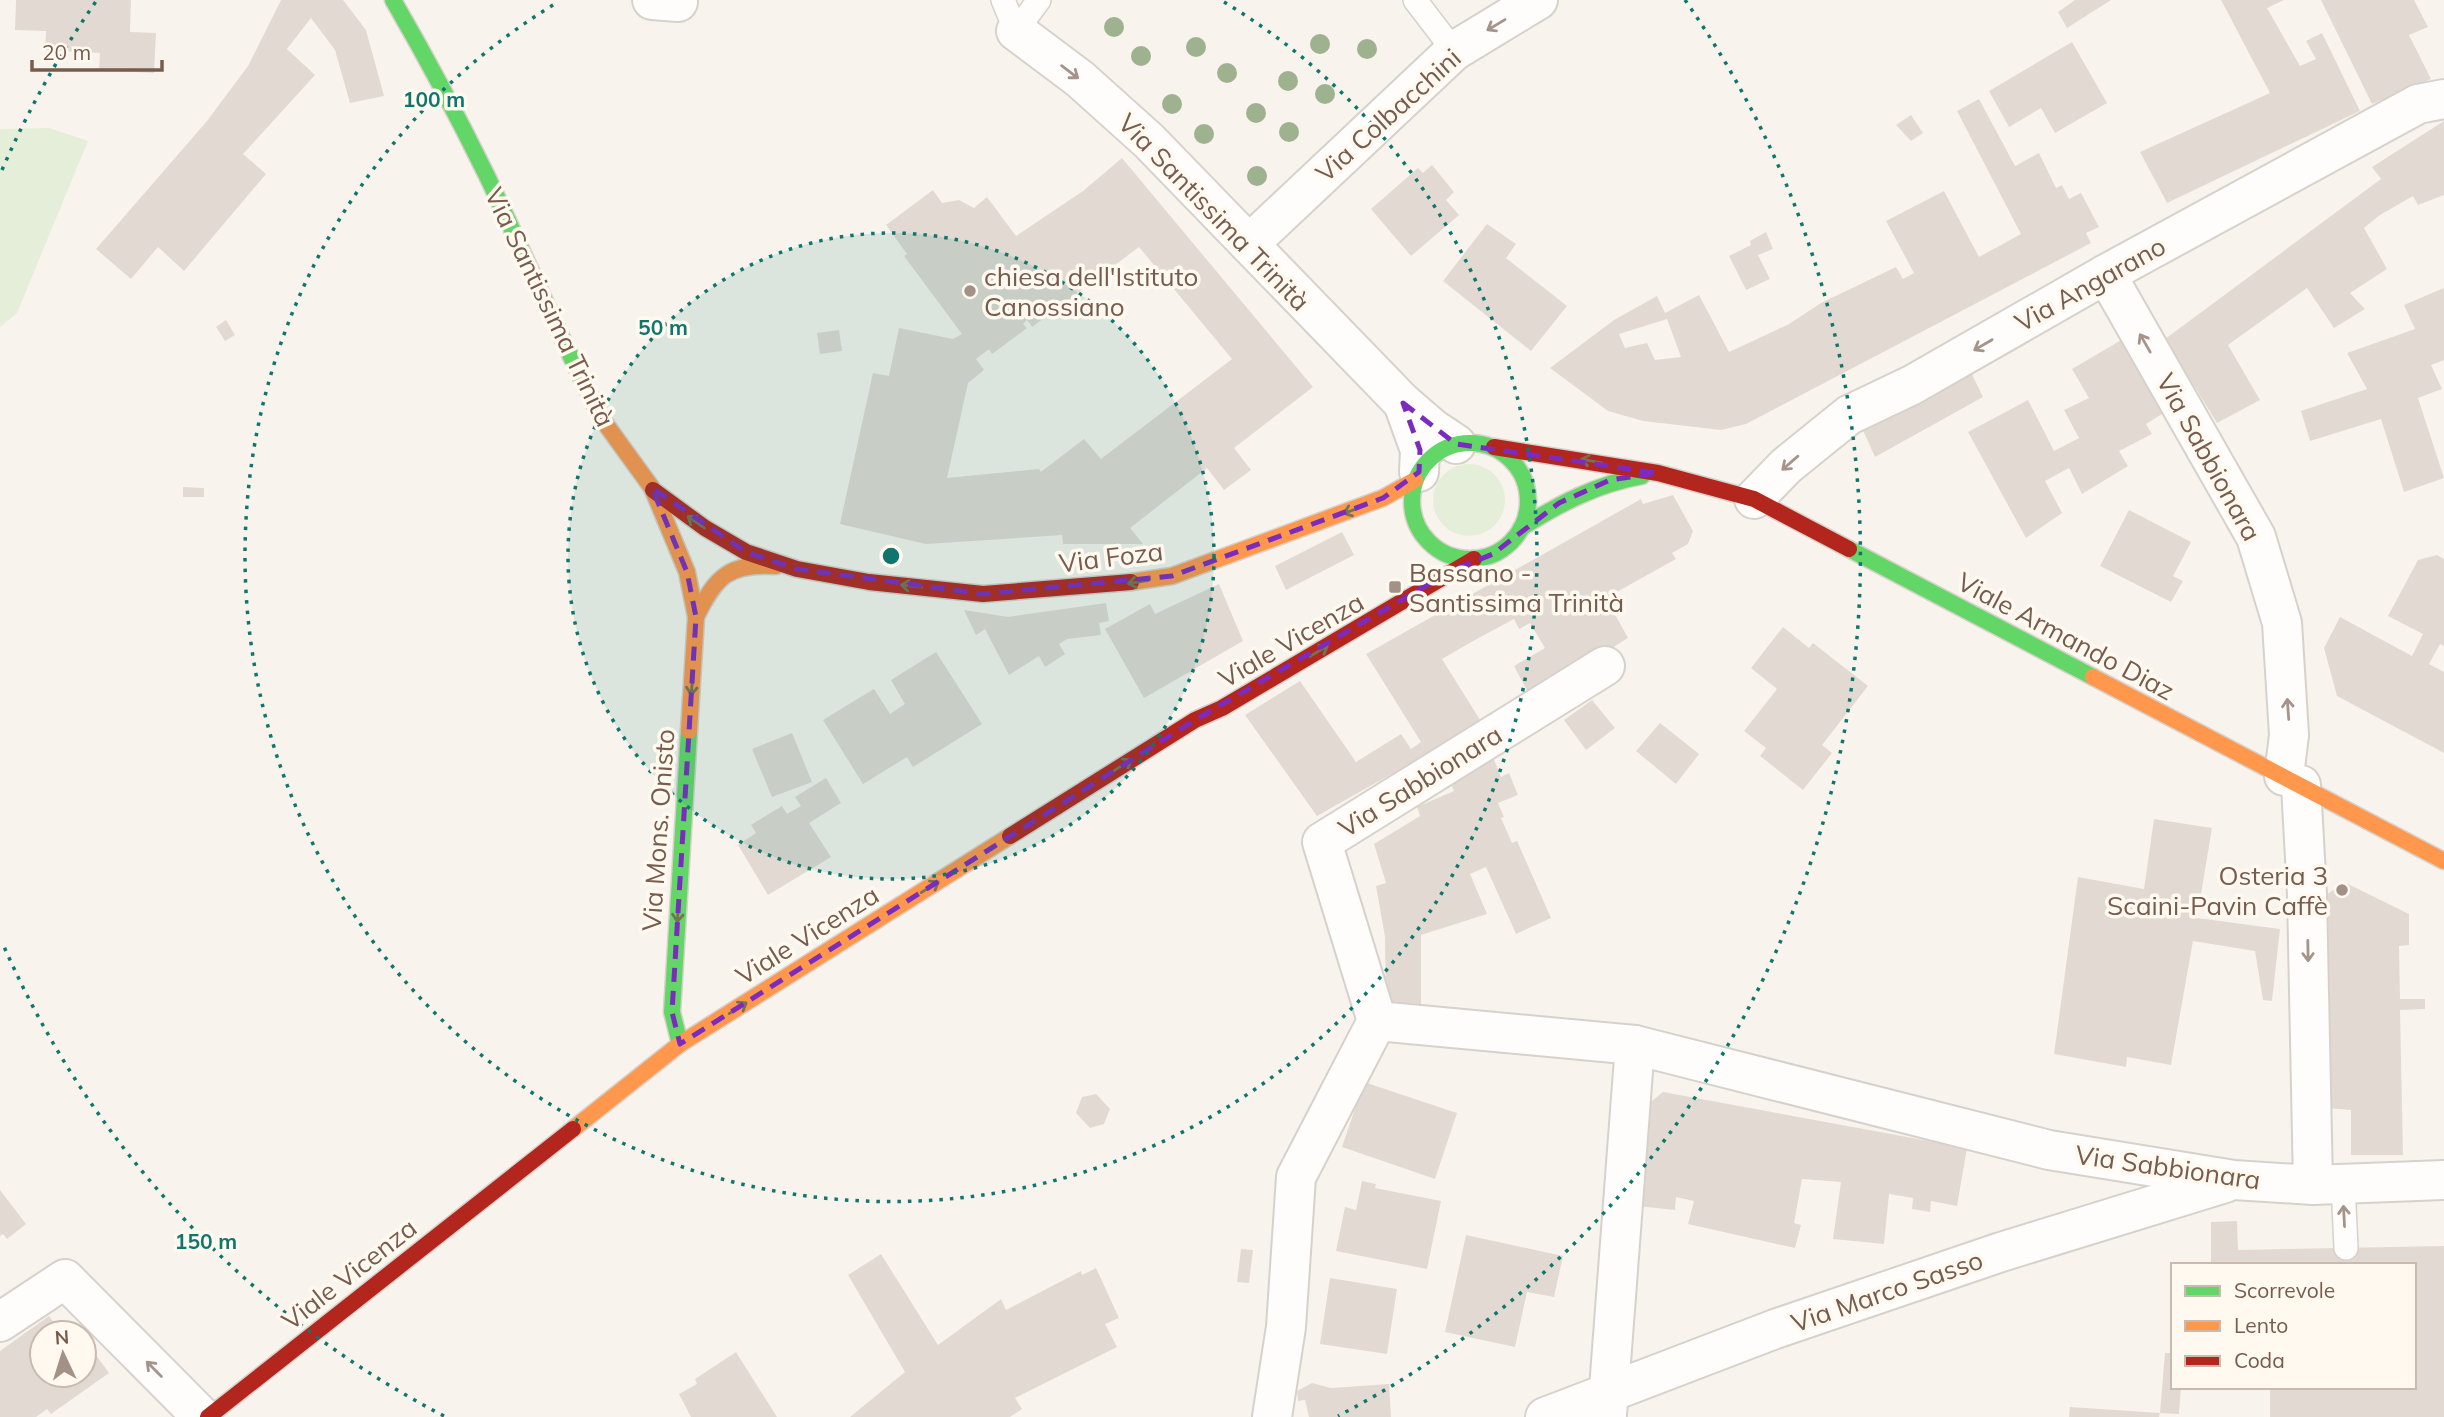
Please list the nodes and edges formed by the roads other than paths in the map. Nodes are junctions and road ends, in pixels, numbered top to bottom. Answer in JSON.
{"nodes":[{"id":1,"x":393,"y":0,"type":"edge"},
{"id":2,"x":1039,"y":0,"type":"edge"},
{"id":3,"x":1415,"y":0,"type":"edge"},
{"id":4,"x":1538,"y":0,"type":"edge"},
{"id":5,"x":1009,"y":16,"type":"edge"},
{"id":6,"x":1454,"y":51,"type":"junction"},
{"id":7,"x":2444,"y":99,"type":"edge"},
{"id":8,"x":1248,"y":244,"type":"junction"},
{"id":9,"x":2106,"y":274,"type":"junction"},
{"id":10,"x":1403,"y":404,"type":"junction"},
{"id":11,"x":1456,"y":444,"type":"junction"},
{"id":12,"x":1494,"y":447,"type":"junction"},
{"id":13,"x":1658,"y":473,"type":"junction"},
{"id":14,"x":1417,"y":476,"type":"junction"},
{"id":15,"x":652,"y":488,"type":"junction"},
{"id":16,"x":1754,"y":499,"type":"junction"},
{"id":17,"x":1521,"y":528,"type":"junction"},
{"id":18,"x":1474,"y":559,"type":"junction"},
{"id":19,"x":797,"y":569,"type":"junction"},
{"id":20,"x":696,"y":617,"type":"junction"},
{"id":21,"x":1605,"y":666,"type":"dead end"},
{"id":22,"x":2292,"y":781,"type":"junction"},
{"id":23,"x":2444,"y":861,"type":"edge"},
{"id":24,"x":1377,"y":1021,"type":"junction"},
{"id":25,"x":680,"y":1044,"type":"junction"},
{"id":26,"x":1635,"y":1045,"type":"junction"},
{"id":27,"x":2234,"y":1180,"type":"junction"},
{"id":28,"x":2444,"y":1180,"type":"edge"},
{"id":29,"x":2328,"y":1185,"type":"junction"},
{"id":30,"x":2346,"y":1248,"type":"dead end"},
{"id":31,"x":0,"y":1322,"type":"edge"},
{"id":32,"x":1608,"y":1405,"type":"edge"},
{"id":33,"x":202,"y":1417,"type":"edge"},
{"id":34,"x":208,"y":1417,"type":"edge"},
{"id":35,"x":1272,"y":1417,"type":"edge"},
{"id":36,"x":1545,"y":1417,"type":"edge"}],
"edges":[{"from":1,"to":15,"type":"street","name":"Via Santissima Trinità"},
{"from":2,"to":5,"type":"lane"},
{"from":3,"to":6,"type":"lane"},
{"from":4,"to":6,"type":"street","name":"Via Colbacchini","one_way":true},
{"from":5,"to":8,"type":"street","name":"Via Santissima Trinità","one_way":true},
{"from":6,"to":8,"type":"street","name":"Via Colbacchini"},
{"from":7,"to":9,"type":"street","name":"Via Angarano"},
{"from":8,"to":10,"type":"street","name":"Via Santissima Trinità"},
{"from":9,"to":16,"type":"street","name":"Via Angarano","one_way":true},
{"from":22,"to":9,"type":"street","name":"Via Sabbionara","one_way":true},
{"from":10,"to":11,"type":"street","name":"Via Santissima Trinità"},
{"from":10,"to":14,"type":"street","name":"Via Santissima Trinità"},
{"from":11,"to":12,"type":"street"},
{"from":11,"to":14,"type":"street"},
{"from":13,"to":12,"type":"street","name":"Viale Armando Diaz","one_way":true},
{"from":12,"to":17,"type":"street"},
{"from":13,"to":16,"type":"street","name":"Viale Armando Diaz"},
{"from":13,"to":17,"type":"street","name":"Viale Armando Diaz"},
{"from":14,"to":18,"type":"street"},
{"from":14,"to":19,"type":"street","name":"Via Foza","one_way":true},
{"from":19,"to":15,"type":"street","name":"Via Foza","one_way":true},
{"from":15,"to":20,"type":"street","name":"Via Santissima Trinità"},
{"from":16,"to":22,"type":"street","name":"Viale Armando Diaz"},
{"from":17,"to":18,"type":"street"},
{"from":25,"to":18,"type":"street","name":"Viale Vicenza","one_way":true},
{"from":19,"to":20,"type":"street","name":"Via Foza"},
{"from":20,"to":25,"type":"street","name":"Via Mons. Onisto","one_way":true},
{"from":21,"to":24,"type":"street","name":"Via Sabbionara"},
{"from":22,"to":23,"type":"street","name":"Viale Armando Diaz"},
{"from":22,"to":29,"type":"street","name":"Via Sabbionara","one_way":true},
{"from":24,"to":26,"type":"street","name":"Via Sabbionara"},
{"from":24,"to":35,"type":"street"},
{"from":25,"to":34,"type":"street","name":"Viale Vicenza"},
{"from":26,"to":27,"type":"street","name":"Via Sabbionara"},
{"from":26,"to":32,"type":"street"},
{"from":27,"to":29,"type":"street","name":"Via Sabbionara"},
{"from":27,"to":32,"type":"street","name":"Via Marco Sasso"},
{"from":28,"to":29,"type":"street"},
{"from":30,"to":29,"type":"lane","one_way":true},
{"from":33,"to":31,"type":"street","one_way":true},
{"from":32,"to":36,"type":"street","name":"Via Marco Sasso"}]}
